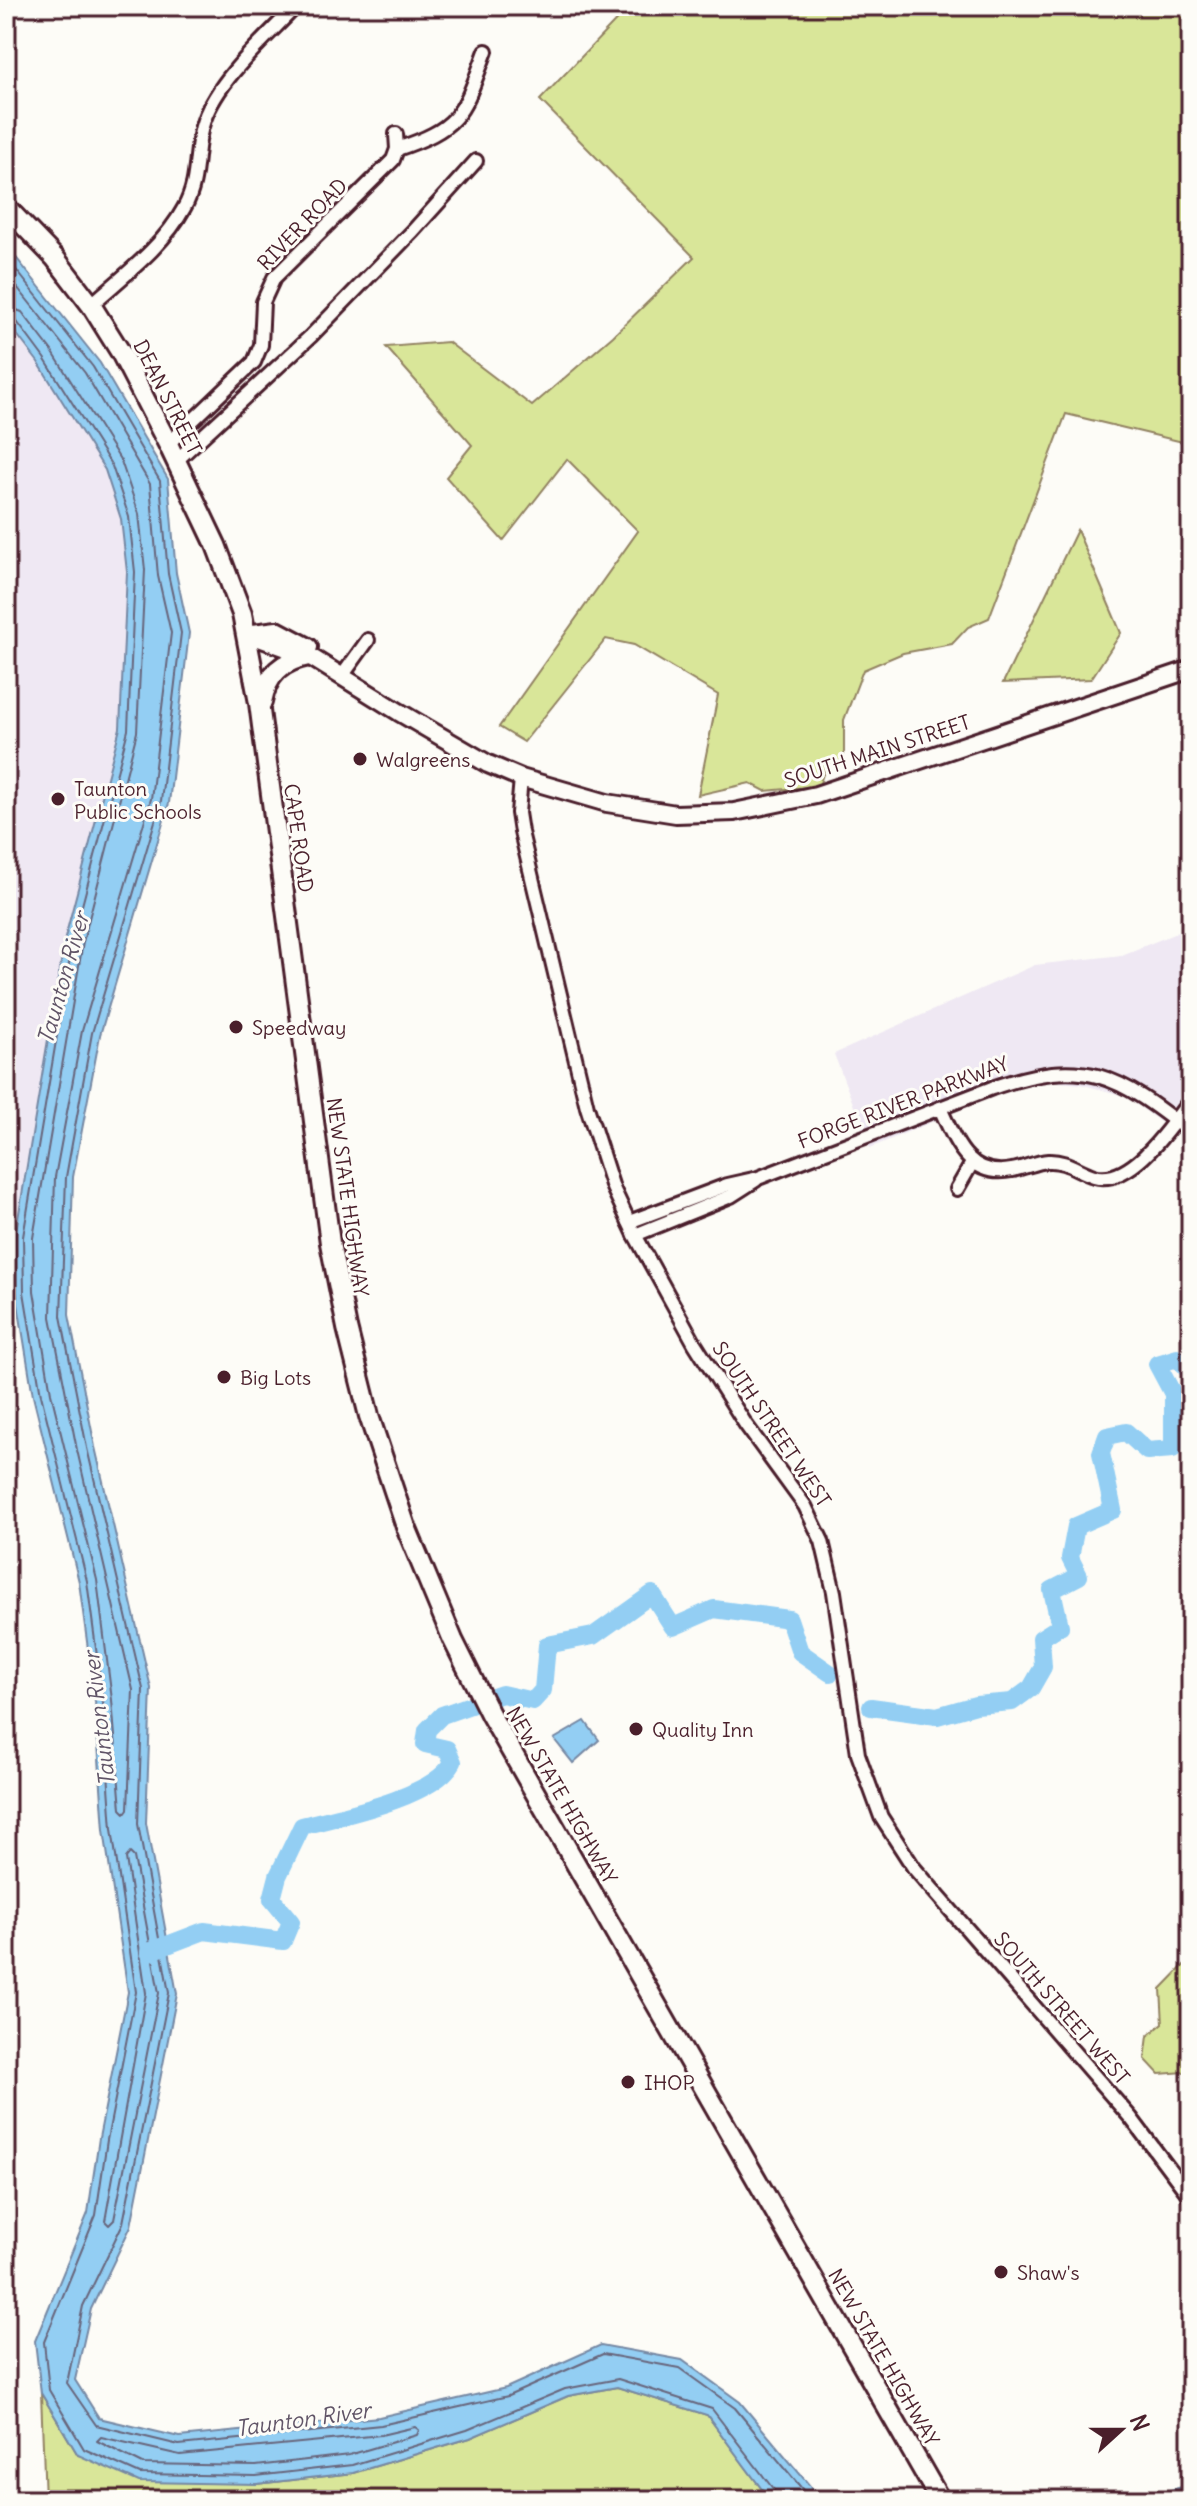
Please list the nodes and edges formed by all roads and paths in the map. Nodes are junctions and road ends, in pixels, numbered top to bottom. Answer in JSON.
{"nodes":[{"id":1,"x":296,"y":6,"type":"edge"},
{"id":2,"x":486,"y":51,"type":"dead end"},
{"id":3,"x":396,"y":134,"type":"dead end"},
{"id":4,"x":397,"y":149,"type":"junction"},
{"id":5,"x":476,"y":161,"type":"dead end"},
{"id":6,"x":6,"y":207,"type":"edge"},
{"id":7,"x":91,"y":305,"type":"junction"},
{"id":8,"x":172,"y":452,"type":"junction"},
{"id":9,"x":248,"y":634,"type":"junction"},
{"id":10,"x":368,"y":640,"type":"dead end"},
{"id":11,"x":309,"y":656,"type":"junction"},
{"id":12,"x":1191,"y":669,"type":"edge"},
{"id":13,"x":345,"y":672,"type":"junction"},
{"id":14,"x":381,"y":701,"type":"junction"},
{"id":15,"x":261,"y":716,"type":"junction"},
{"id":16,"x":521,"y":778,"type":"junction"},
{"id":17,"x":305,"y":1049,"type":"joint"},
{"id":18,"x":1191,"y":1099,"type":"edge"},
{"id":19,"x":940,"y":1108,"type":"junction"},
{"id":20,"x":1175,"y":1120,"type":"junction"},
{"id":21,"x":1191,"y":1133,"type":"edge"},
{"id":22,"x":972,"y":1163,"type":"junction"},
{"id":23,"x":957,"y":1189,"type":"dead end"},
{"id":24,"x":632,"y":1228,"type":"junction"},
{"id":25,"x":1191,"y":2198,"type":"edge"},
{"id":26,"x":940,"y":2500,"type":"edge"}],
"edges":[{"from":1,"to":7,"type":"street"},
{"from":2,"to":4,"type":"street","name":"RIVER ROAD"},
{"from":3,"to":4,"type":"street"},
{"from":4,"to":8,"type":"street","name":"RIVER ROAD"},
{"from":5,"to":8,"type":"street"},
{"from":6,"to":7,"type":"highway","name":"DEAN STREET"},
{"from":7,"to":8,"type":"highway","name":"DEAN STREET"},
{"from":8,"to":9,"type":"highway","name":"DEAN STREET"},
{"from":9,"to":11,"type":"main road"},
{"from":9,"to":13,"type":"main road"},
{"from":9,"to":15,"type":"highway","name":"CAPE ROAD"},
{"from":10,"to":13,"type":"street"},
{"from":11,"to":14,"type":"main road"},
{"from":11,"to":15,"type":"highway"},
{"from":12,"to":16,"type":"main road","name":"SOUTH MAIN STREET"},
{"from":13,"to":14,"type":"main road"},
{"from":14,"to":16,"type":"main road"},
{"from":15,"to":17,"type":"highway","name":"CAPE ROAD"},
{"from":16,"to":24,"type":"street","name":"SOUTH STREET WEST"},
{"from":17,"to":26,"type":"highway","name":"NEW STATE HIGHWAY"},
{"from":18,"to":20,"type":"street"},
{"from":19,"to":20,"type":"street","name":"FORGE RIVER PARKWAY"},
{"from":19,"to":22,"type":"street"},
{"from":19,"to":24,"type":"street","name":"FORGE RIVER PARKWAY"},
{"from":20,"to":21,"type":"street","name":"FORGE RIVER PARKWAY"},
{"from":20,"to":22,"type":"street"},
{"from":22,"to":23,"type":"street"},
{"from":24,"to":25,"type":"street","name":"SOUTH STREET WEST"}]}
